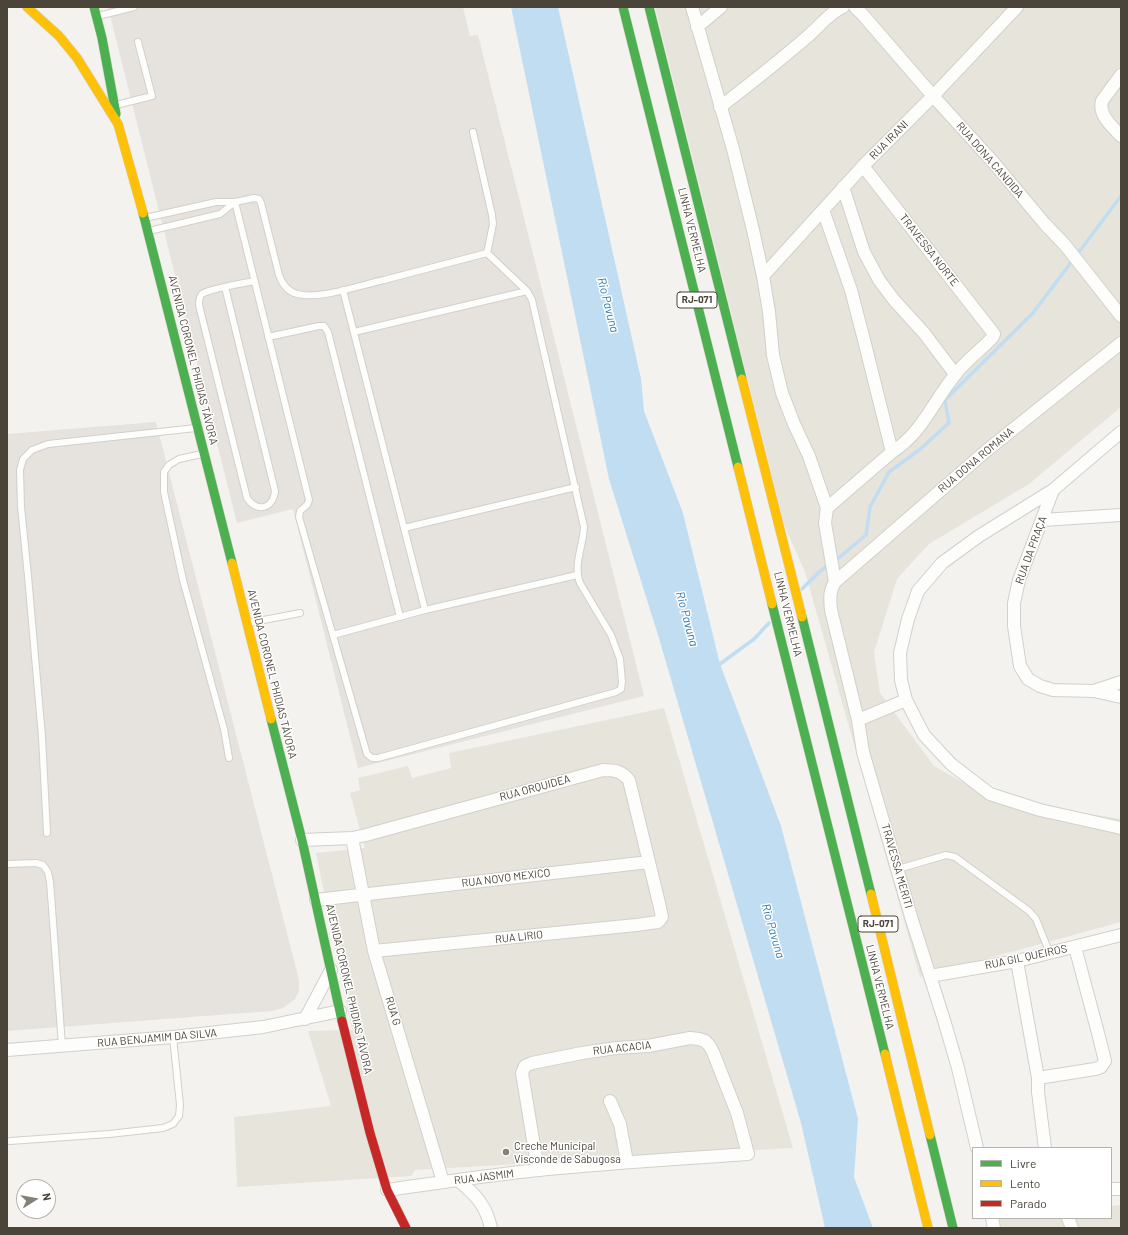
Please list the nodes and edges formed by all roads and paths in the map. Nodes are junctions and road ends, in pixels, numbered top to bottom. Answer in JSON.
{"nodes":[{"id":1,"x":27,"y":7,"type":"edge"},
{"id":2,"x":134,"y":7,"type":"edge"},
{"id":3,"x":623,"y":7,"type":"edge"},
{"id":4,"x":649,"y":7,"type":"edge"},
{"id":5,"x":692,"y":7,"type":"edge"},
{"id":6,"x":721,"y":7,"type":"edge"},
{"id":7,"x":1017,"y":7,"type":"edge"},
{"id":8,"x":839,"y":9,"type":"edge"},
{"id":9,"x":863,"y":10,"type":"edge"},
{"id":10,"x":96,"y":12,"type":"edge"},
{"id":11,"x":697,"y":27,"type":"junction"},
{"id":12,"x":138,"y":42,"type":"dead end"},
{"id":13,"x":1121,"y":75,"type":"edge"},
{"id":14,"x":933,"y":96,"type":"junction"},
{"id":15,"x":115,"y":106,"type":"junction"},
{"id":16,"x":720,"y":107,"type":"junction"},
{"id":17,"x":118,"y":124,"type":"junction"},
{"id":18,"x":472,"y":132,"type":"dead end"},
{"id":19,"x":1121,"y":136,"type":"edge"},
{"id":20,"x":863,"y":166,"type":"junction"},
{"id":21,"x":843,"y":188,"type":"junction"},
{"id":22,"x":235,"y":202,"type":"junction"},
{"id":23,"x":823,"y":210,"type":"junction"},
{"id":24,"x":144,"y":218,"type":"junction"},
{"id":25,"x":148,"y":231,"type":"junction"},
{"id":26,"x":487,"y":253,"type":"junction"},
{"id":27,"x":763,"y":276,"type":"junction"},
{"id":28,"x":254,"y":281,"type":"junction"},
{"id":29,"x":224,"y":287,"type":"junction"},
{"id":30,"x":343,"y":290,"type":"junction"},
{"id":31,"x":527,"y":291,"type":"junction"},
{"id":32,"x":1121,"y":316,"type":"edge"},
{"id":33,"x":354,"y":332,"type":"junction"},
{"id":34,"x":268,"y":337,"type":"junction"},
{"id":35,"x":1121,"y":343,"type":"edge"},
{"id":36,"x":955,"y":374,"type":"junction"},
{"id":37,"x":197,"y":428,"type":"junction"},
{"id":38,"x":1121,"y":432,"type":"edge"},
{"id":39,"x":892,"y":452,"type":"junction"},
{"id":40,"x":204,"y":454,"type":"junction"},
{"id":41,"x":576,"y":487,"type":"junction"},
{"id":42,"x":1053,"y":490,"type":"junction"},
{"id":43,"x":827,"y":508,"type":"junction"},
{"id":44,"x":1121,"y":515,"type":"edge"},
{"id":45,"x":1042,"y":520,"type":"junction"},
{"id":46,"x":404,"y":528,"type":"junction"},
{"id":47,"x":577,"y":575,"type":"junction"},
{"id":48,"x":834,"y":577,"type":"junction"},
{"id":49,"x":425,"y":610,"type":"junction"},
{"id":50,"x":300,"y":613,"type":"dead end"},
{"id":51,"x":400,"y":617,"type":"junction"},
{"id":52,"x":246,"y":623,"type":"junction"},
{"id":53,"x":333,"y":635,"type":"junction"},
{"id":54,"x":1121,"y":682,"type":"edge"},
{"id":55,"x":1094,"y":691,"type":"junction"},
{"id":56,"x":1121,"y":697,"type":"edge"},
{"id":57,"x":906,"y":700,"type":"junction"},
{"id":58,"x":858,"y":720,"type":"junction"},
{"id":59,"x":229,"y":758,"type":"dead end"},
{"id":60,"x":1121,"y":828,"type":"edge"},
{"id":61,"x":47,"y":833,"type":"dead end"},
{"id":62,"x":352,"y":838,"type":"junction"},
{"id":63,"x":302,"y":840,"type":"junction"},
{"id":64,"x":649,"y":862,"type":"junction"},
{"id":65,"x":7,"y":864,"type":"edge"},
{"id":66,"x":898,"y":869,"type":"junction"},
{"id":67,"x":363,"y":895,"type":"junction"},
{"id":68,"x":316,"y":900,"type":"junction"},
{"id":69,"x":662,"y":917,"type":"joint"},
{"id":70,"x":1121,"y":935,"type":"edge"},
{"id":71,"x":1075,"y":947,"type":"junction"},
{"id":72,"x":1048,"y":949,"type":"dead end"},
{"id":73,"x":374,"y":950,"type":"junction"},
{"id":74,"x":1016,"y":961,"type":"junction"},
{"id":75,"x":331,"y":970,"type":"junction"},
{"id":76,"x":930,"y":976,"type":"junction"},
{"id":77,"x":340,"y":1011,"type":"junction"},
{"id":78,"x":305,"y":1019,"type":"junction"},
{"id":79,"x":173,"y":1037,"type":"junction"},
{"id":80,"x":62,"y":1046,"type":"junction"},
{"id":81,"x":7,"y":1050,"type":"edge"},
{"id":82,"x":1038,"y":1078,"type":"junction"},
{"id":83,"x":610,"y":1102,"type":"dead end"},
{"id":84,"x":10,"y":1141,"type":"dead end"},
{"id":85,"x":977,"y":1147,"type":"edge"},
{"id":86,"x":1044,"y":1147,"type":"edge"},
{"id":87,"x":748,"y":1154,"type":"joint"},
{"id":88,"x":627,"y":1162,"type":"junction"},
{"id":89,"x":538,"y":1170,"type":"junction"},
{"id":90,"x":458,"y":1180,"type":"junction"},
{"id":91,"x":443,"y":1182,"type":"junction"},
{"id":92,"x":387,"y":1190,"type":"junction"},
{"id":93,"x":406,"y":1228,"type":"edge"},
{"id":94,"x":491,"y":1228,"type":"edge"},
{"id":95,"x":928,"y":1228,"type":"edge"},
{"id":96,"x":953,"y":1228,"type":"edge"}],
"edges":[{"from":1,"to":17,"type":"main road","name":"AVENIDA CORONEL PHIDIAS TÁVORA"},
{"from":2,"to":10,"type":"lane"},
{"from":3,"to":95,"type":"main road","name":"LINHA VERMELHA","number":"RJ-071"},
{"from":4,"to":96,"type":"main road","name":"LINHA VERMELHA","number":"RJ-071"},
{"from":5,"to":11,"type":"street"},
{"from":6,"to":11,"type":"street"},
{"from":7,"to":14,"type":"street","name":"RUA IRANI"},
{"from":8,"to":16,"type":"street"},
{"from":9,"to":14,"type":"street","name":"RUA DONA CANDIDA"},
{"from":10,"to":15,"type":"main road","name":"AVENIDA CORONEL PHIDIAS TÁVORA"},
{"from":11,"to":16,"type":"street"},
{"from":12,"to":15,"type":"lane"},
{"from":13,"to":19,"type":"street"},
{"from":14,"to":20,"type":"street","name":"RUA IRANI"},
{"from":14,"to":32,"type":"street","name":"RUA DONA CANDIDA"},
{"from":15,"to":17,"type":"main road","name":"AVENIDA CORONEL PHIDIAS TÁVORA"},
{"from":16,"to":27,"type":"street"},
{"from":17,"to":24,"type":"main road","name":"AVENIDA CORONEL PHIDIAS TÁVORA"},
{"from":18,"to":26,"type":"lane"},
{"from":20,"to":21,"type":"street","name":"RUA IRANI"},
{"from":20,"to":36,"type":"street","name":"TRAVESSA NORTE"},
{"from":21,"to":23,"type":"street","name":"RUA IRANI"},
{"from":21,"to":36,"type":"street"},
{"from":22,"to":24,"type":"lane"},
{"from":22,"to":25,"type":"lane"},
{"from":22,"to":28,"type":"lane"},
{"from":22,"to":30,"type":"lane"},
{"from":23,"to":27,"type":"street","name":"RUA IRANI"},
{"from":23,"to":39,"type":"street"},
{"from":24,"to":25,"type":"main road","name":"AVENIDA CORONEL PHIDIAS TÁVORA"},
{"from":25,"to":37,"type":"main road","name":"AVENIDA CORONEL PHIDIAS TÁVORA"},
{"from":26,"to":30,"type":"lane"},
{"from":26,"to":31,"type":"lane"},
{"from":27,"to":43,"type":"street"},
{"from":28,"to":29,"type":"lane"},
{"from":28,"to":34,"type":"lane"},
{"from":29,"to":29,"type":"lane"},
{"from":30,"to":33,"type":"lane"},
{"from":31,"to":33,"type":"lane"},
{"from":31,"to":41,"type":"lane"},
{"from":33,"to":46,"type":"lane"},
{"from":34,"to":51,"type":"lane"},
{"from":34,"to":53,"type":"lane"},
{"from":35,"to":48,"type":"street","name":"RUA DONA ROMANA"},
{"from":36,"to":39,"type":"street"},
{"from":37,"to":40,"type":"main road","name":"AVENIDA CORONEL PHIDIAS TÁVORA"},
{"from":37,"to":61,"type":"lane"},
{"from":38,"to":42,"type":"street"},
{"from":39,"to":43,"type":"street"},
{"from":40,"to":52,"type":"main road","name":"AVENIDA CORONEL PHIDIAS TÁVORA"},
{"from":40,"to":59,"type":"lane"},
{"from":41,"to":46,"type":"lane"},
{"from":41,"to":47,"type":"lane"},
{"from":42,"to":45,"type":"street","name":"RUA DA PRAÇA"},
{"from":42,"to":57,"type":"street"},
{"from":43,"to":48,"type":"street"},
{"from":44,"to":45,"type":"street"},
{"from":45,"to":55,"type":"street","name":"RUA DA PRAÇA"},
{"from":46,"to":49,"type":"lane"},
{"from":47,"to":49,"type":"lane"},
{"from":47,"to":53,"type":"lane"},
{"from":48,"to":58,"type":"street","name":"TRAVESSA MERITI"},
{"from":49,"to":51,"type":"lane"},
{"from":50,"to":52,"type":"lane"},
{"from":51,"to":53,"type":"lane"},
{"from":52,"to":63,"type":"main road","name":"AVENIDA CORONEL PHIDIAS TÁVORA"},
{"from":54,"to":55,"type":"street"},
{"from":55,"to":56,"type":"street","name":"RUA DA PRAÇA"},
{"from":57,"to":58,"type":"street"},
{"from":57,"to":60,"type":"street"},
{"from":58,"to":66,"type":"street","name":"TRAVESSA MERITI"},
{"from":62,"to":63,"type":"street","name":"RUA ORQUIDEA"},
{"from":62,"to":64,"type":"street","name":"RUA ORQUIDEA"},
{"from":62,"to":67,"type":"street","name":"RUA G"},
{"from":63,"to":68,"type":"main road","name":"AVENIDA CORONEL PHIDIAS TÁVORA"},
{"from":64,"to":67,"type":"street","name":"RUA NOVO MEXICO"},
{"from":64,"to":69,"type":"street","name":"RUA ORQUIDEA"},
{"from":65,"to":80,"type":"lane"},
{"from":66,"to":72,"type":"lane"},
{"from":66,"to":76,"type":"street","name":"TRAVESSA MERITI"},
{"from":67,"to":68,"type":"street"},
{"from":67,"to":73,"type":"street","name":"RUA G"},
{"from":68,"to":75,"type":"main road","name":"AVENIDA CORONEL PHIDIAS TÁVORA"},
{"from":69,"to":73,"type":"street","name":"RUA LIRIO"},
{"from":70,"to":71,"type":"street","name":"RUA GIL QUEIROS"},
{"from":71,"to":74,"type":"street","name":"RUA GIL QUEIROS"},
{"from":71,"to":82,"type":"street"},
{"from":73,"to":91,"type":"street","name":"RUA G"},
{"from":74,"to":76,"type":"street","name":"RUA GIL QUEIROS"},
{"from":74,"to":82,"type":"street"},
{"from":75,"to":77,"type":"main road","name":"AVENIDA CORONEL PHIDIAS TÁVORA"},
{"from":75,"to":78,"type":"street"},
{"from":76,"to":85,"type":"street","name":"TRAVESSA MERITI"},
{"from":77,"to":78,"type":"street","name":"RUA BENJAMIM DA SILVA"},
{"from":77,"to":92,"type":"main road","name":"AVENIDA CORONEL PHIDIAS TÁVORA"},
{"from":78,"to":79,"type":"street","name":"RUA BENJAMIM DA SILVA"},
{"from":79,"to":80,"type":"street","name":"RUA BENJAMIM DA SILVA"},
{"from":79,"to":84,"type":"lane"},
{"from":80,"to":81,"type":"street","name":"RUA BENJAMIM DA SILVA"},
{"from":82,"to":86,"type":"street"},
{"from":83,"to":88,"type":"street"},
{"from":87,"to":88,"type":"street","name":"RUA JASMIM"},
{"from":87,"to":89,"type":"street","name":"RUA ACACIA"},
{"from":88,"to":89,"type":"street","name":"RUA JASMIM"},
{"from":89,"to":90,"type":"street","name":"RUA JASMIM"},
{"from":90,"to":91,"type":"street","name":"RUA JASMIM"},
{"from":90,"to":94,"type":"street"},
{"from":91,"to":92,"type":"street","name":"RUA JASMIM"},
{"from":92,"to":93,"type":"main road","name":"AVENIDA CORONEL PHIDIAS TÁVORA"}]}
